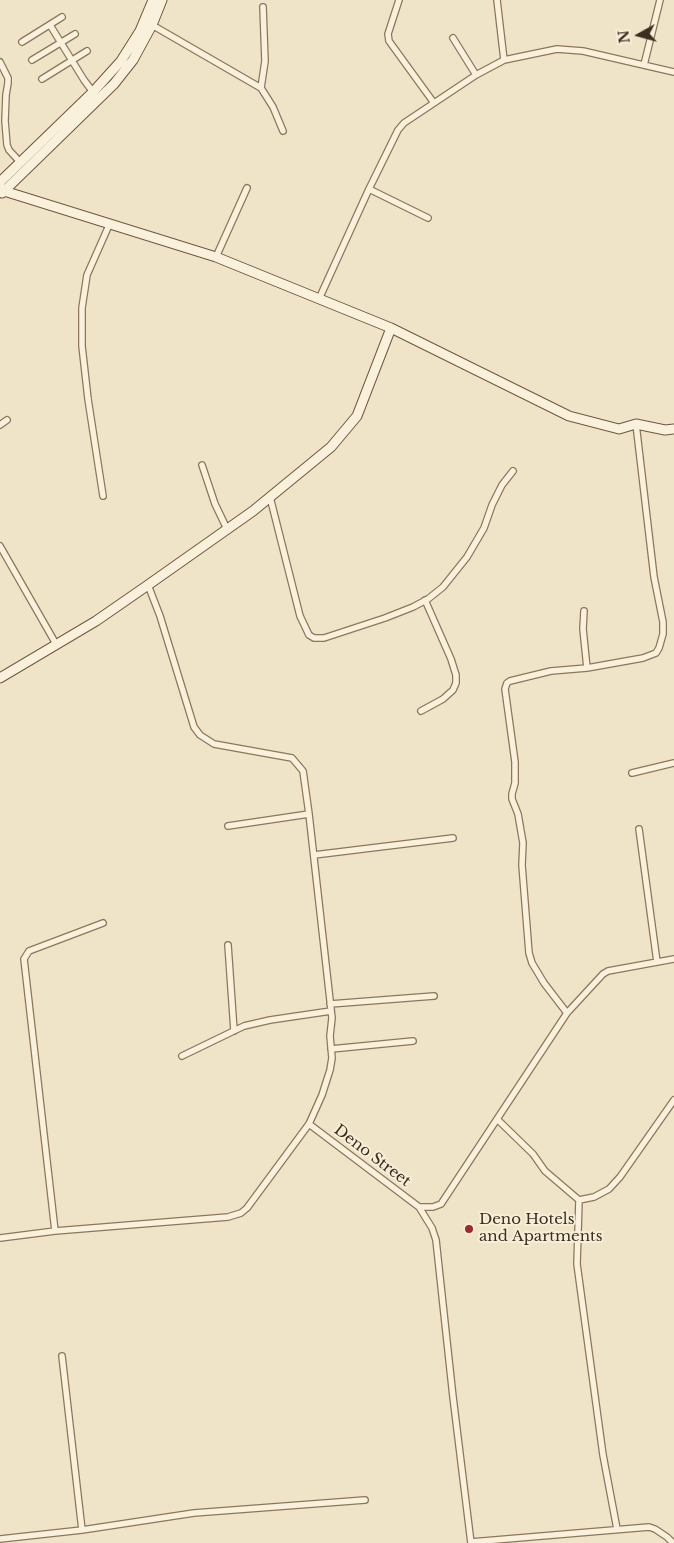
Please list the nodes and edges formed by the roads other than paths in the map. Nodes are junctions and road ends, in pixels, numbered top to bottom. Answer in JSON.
{"nodes":[{"id":1,"x":152,"y":0,"type":"edge"},
{"id":2,"x":162,"y":0,"type":"edge"},
{"id":3,"x":399,"y":0,"type":"edge"},
{"id":4,"x":497,"y":0,"type":"edge"},
{"id":5,"x":660,"y":0,"type":"edge"},
{"id":6,"x":263,"y":7,"type":"dead end"},
{"id":7,"x":62,"y":17,"type":"dead end"},
{"id":8,"x":50,"y":25,"type":"junction"},
{"id":9,"x":152,"y":25,"type":"junction"},
{"id":10,"x":75,"y":34,"type":"dead end"},
{"id":11,"x":453,"y":38,"type":"dead end"},
{"id":12,"x":22,"y":42,"type":"dead end"},
{"id":13,"x":61,"y":43,"type":"junction"},
{"id":14,"x":87,"y":51,"type":"dead end"},
{"id":15,"x":32,"y":60,"type":"dead end"},
{"id":16,"x":504,"y":60,"type":"junction"},
{"id":17,"x":72,"y":61,"type":"junction"},
{"id":18,"x":0,"y":62,"type":"edge"},
{"id":19,"x":644,"y":66,"type":"junction"},
{"id":20,"x":674,"y":72,"type":"edge"},
{"id":21,"x":476,"y":75,"type":"junction"},
{"id":22,"x":42,"y":79,"type":"dead end"},
{"id":23,"x":261,"y":88,"type":"junction"},
{"id":24,"x":93,"y":92,"type":"junction"},
{"id":25,"x":434,"y":103,"type":"junction"},
{"id":26,"x":3,"y":120,"type":"edge"},
{"id":27,"x":283,"y":130,"type":"dead end"},
{"id":28,"x":20,"y":162,"type":"junction"},
{"id":29,"x":1,"y":188,"type":"edge"},
{"id":30,"x":247,"y":188,"type":"dead end"},
{"id":31,"x":369,"y":189,"type":"junction"},
{"id":32,"x":428,"y":218,"type":"dead end"},
{"id":33,"x":110,"y":223,"type":"junction"},
{"id":34,"x":216,"y":256,"type":"junction"},
{"id":35,"x":319,"y":299,"type":"junction"},
{"id":36,"x":391,"y":328,"type":"junction"},
{"id":37,"x":6,"y":420,"type":"dead end"},
{"id":38,"x":636,"y":424,"type":"junction"},
{"id":39,"x":0,"y":425,"type":"edge"},
{"id":40,"x":674,"y":429,"type":"edge"},
{"id":41,"x":202,"y":464,"type":"dead end"},
{"id":42,"x":513,"y":471,"type":"dead end"},
{"id":43,"x":103,"y":496,"type":"dead end"},
{"id":44,"x":270,"y":497,"type":"junction"},
{"id":45,"x":227,"y":529,"type":"junction"},
{"id":46,"x":0,"y":546,"type":"edge"},
{"id":47,"x":148,"y":585,"type":"junction"},
{"id":48,"x":425,"y":600,"type":"junction"},
{"id":49,"x":584,"y":611,"type":"dead end"},
{"id":50,"x":56,"y":644,"type":"junction"},
{"id":51,"x":587,"y":668,"type":"junction"},
{"id":52,"x":0,"y":678,"type":"edge"},
{"id":53,"x":421,"y":711,"type":"dead end"},
{"id":54,"x":674,"y":764,"type":"edge"},
{"id":55,"x":632,"y":773,"type":"dead end"},
{"id":56,"x":310,"y":814,"type":"junction"},
{"id":57,"x":228,"y":826,"type":"dead end"},
{"id":58,"x":639,"y":829,"type":"dead end"},
{"id":59,"x":453,"y":838,"type":"dead end"},
{"id":60,"x":314,"y":855,"type":"junction"},
{"id":61,"x":103,"y":923,"type":"dead end"},
{"id":62,"x":228,"y":945,"type":"dead end"},
{"id":63,"x":674,"y":959,"type":"edge"},
{"id":64,"x":657,"y":962,"type":"junction"},
{"id":65,"x":434,"y":996,"type":"dead end"},
{"id":66,"x":331,"y":1007,"type":"junction"},
{"id":67,"x":567,"y":1013,"type":"junction"},
{"id":68,"x":234,"y":1031,"type":"junction"},
{"id":69,"x":413,"y":1040,"type":"dead end"},
{"id":70,"x":331,"y":1049,"type":"junction"},
{"id":71,"x":182,"y":1056,"type":"dead end"},
{"id":72,"x":674,"y":1100,"type":"edge"},
{"id":73,"x":497,"y":1119,"type":"junction"},
{"id":74,"x":309,"y":1124,"type":"junction"},
{"id":75,"x":579,"y":1200,"type":"junction"},
{"id":76,"x":419,"y":1207,"type":"junction"},
{"id":77,"x":55,"y":1231,"type":"junction"},
{"id":78,"x":0,"y":1238,"type":"edge"},
{"id":79,"x":62,"y":1356,"type":"dead end"},
{"id":80,"x":365,"y":1500,"type":"dead end"},
{"id":81,"x":616,"y":1529,"type":"junction"},
{"id":82,"x":82,"y":1530,"type":"junction"},
{"id":83,"x":42,"y":1534,"type":"junction"},
{"id":84,"x":0,"y":1539,"type":"edge"},
{"id":85,"x":43,"y":1543,"type":"edge"},
{"id":86,"x":471,"y":1543,"type":"edge"},
{"id":87,"x":673,"y":1543,"type":"edge"}],
"edges":[{"from":1,"to":24,"type":"street"},
{"from":2,"to":9,"type":"street"},
{"from":3,"to":25,"type":"street"},
{"from":4,"to":16,"type":"street"},
{"from":5,"to":19,"type":"street"},
{"from":6,"to":23,"type":"street"},
{"from":7,"to":8,"type":"street"},
{"from":8,"to":12,"type":"street"},
{"from":8,"to":13,"type":"street"},
{"from":9,"to":23,"type":"street"},
{"from":9,"to":29,"type":"street"},
{"from":10,"to":13,"type":"street"},
{"from":11,"to":21,"type":"street"},
{"from":13,"to":15,"type":"street"},
{"from":13,"to":17,"type":"street"},
{"from":14,"to":17,"type":"street"},
{"from":16,"to":19,"type":"street"},
{"from":16,"to":21,"type":"street"},
{"from":17,"to":22,"type":"street"},
{"from":17,"to":24,"type":"street"},
{"from":18,"to":26,"type":"street"},
{"from":19,"to":20,"type":"street"},
{"from":21,"to":25,"type":"street"},
{"from":23,"to":27,"type":"street"},
{"from":24,"to":28,"type":"street"},
{"from":25,"to":31,"type":"street"},
{"from":26,"to":28,"type":"street"},
{"from":28,"to":29,"type":"street"},
{"from":29,"to":33,"type":"street"},
{"from":30,"to":34,"type":"street"},
{"from":31,"to":32,"type":"street"},
{"from":31,"to":35,"type":"street"},
{"from":33,"to":34,"type":"street"},
{"from":33,"to":43,"type":"street"},
{"from":34,"to":35,"type":"street"},
{"from":35,"to":36,"type":"street"},
{"from":36,"to":38,"type":"street"},
{"from":36,"to":44,"type":"street"},
{"from":37,"to":39,"type":"street"},
{"from":38,"to":40,"type":"street"},
{"from":38,"to":51,"type":"street"},
{"from":41,"to":45,"type":"street"},
{"from":42,"to":48,"type":"street"},
{"from":44,"to":45,"type":"street"},
{"from":44,"to":48,"type":"street"},
{"from":45,"to":47,"type":"street"},
{"from":46,"to":50,"type":"street"},
{"from":47,"to":50,"type":"street"},
{"from":47,"to":56,"type":"street"},
{"from":48,"to":53,"type":"street"},
{"from":49,"to":51,"type":"street"},
{"from":50,"to":52,"type":"street"},
{"from":51,"to":67,"type":"street"},
{"from":54,"to":55,"type":"street"},
{"from":56,"to":57,"type":"street"},
{"from":56,"to":60,"type":"street"},
{"from":58,"to":64,"type":"street"},
{"from":59,"to":60,"type":"street"},
{"from":60,"to":66,"type":"street"},
{"from":61,"to":77,"type":"street"},
{"from":62,"to":68,"type":"street"},
{"from":63,"to":64,"type":"street"},
{"from":64,"to":67,"type":"street"},
{"from":65,"to":66,"type":"street"},
{"from":66,"to":68,"type":"street"},
{"from":66,"to":70,"type":"street"},
{"from":67,"to":73,"type":"street"},
{"from":68,"to":71,"type":"street"},
{"from":69,"to":70,"type":"street"},
{"from":70,"to":74,"type":"street"},
{"from":72,"to":75,"type":"street"},
{"from":73,"to":75,"type":"street"},
{"from":73,"to":76,"type":"street"},
{"from":74,"to":76,"type":"street","name":"Deno Street"},
{"from":74,"to":77,"type":"street"},
{"from":75,"to":81,"type":"street"},
{"from":76,"to":86,"type":"street"},
{"from":77,"to":78,"type":"street"},
{"from":79,"to":82,"type":"street"},
{"from":80,"to":82,"type":"street"},
{"from":81,"to":86,"type":"street"},
{"from":81,"to":87,"type":"street"},
{"from":82,"to":83,"type":"street"},
{"from":83,"to":84,"type":"street"},
{"from":83,"to":85,"type":"street"}]}
